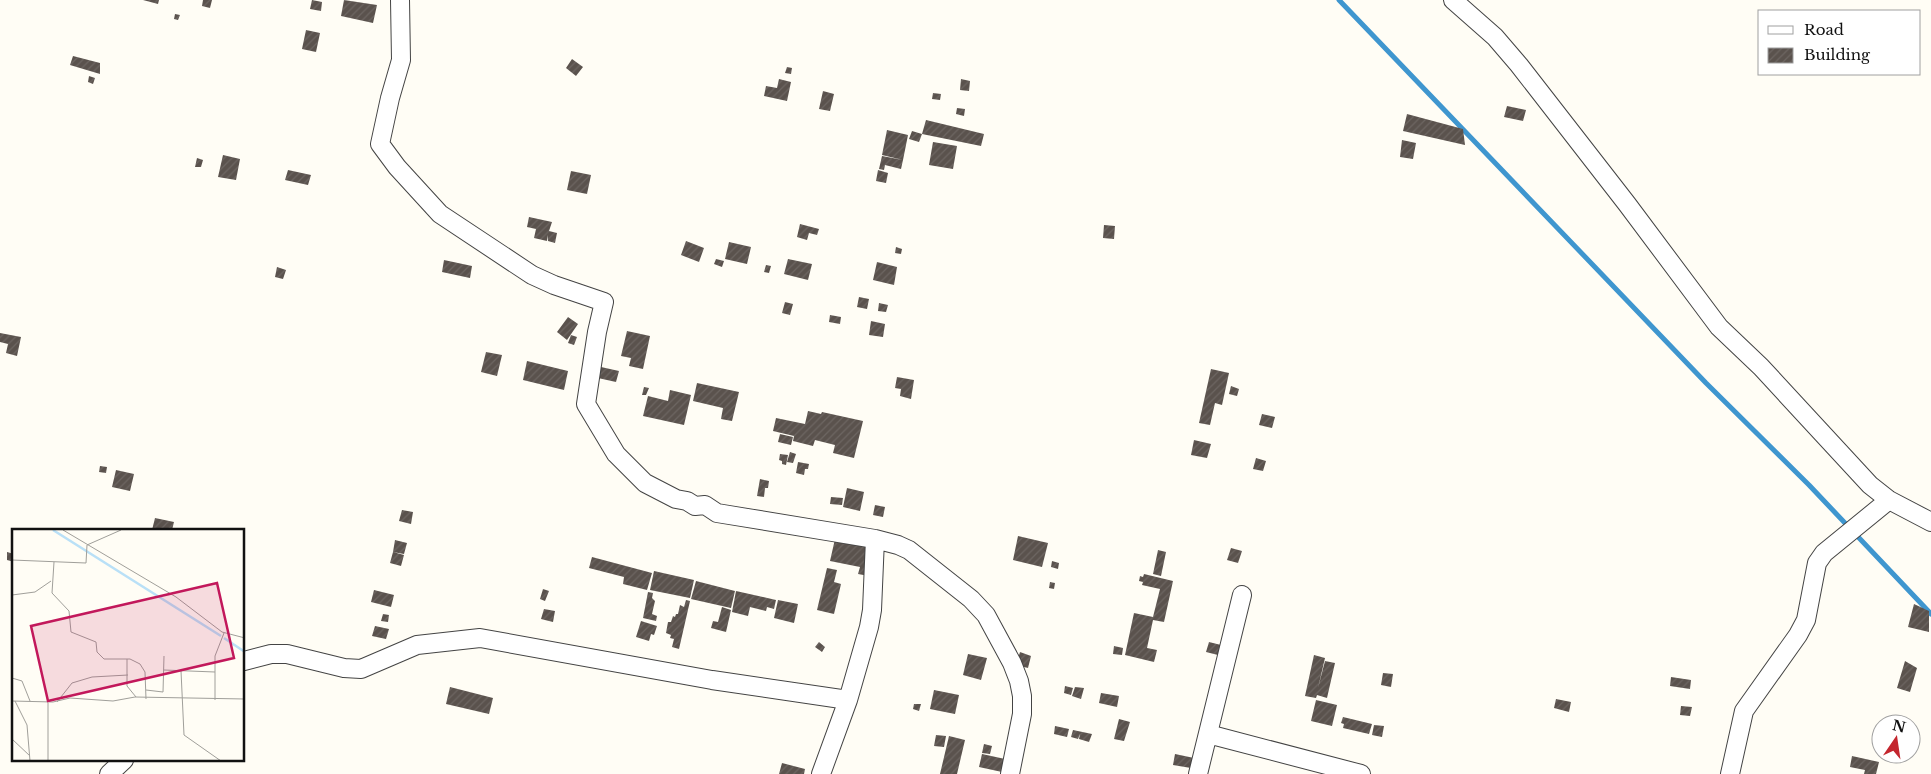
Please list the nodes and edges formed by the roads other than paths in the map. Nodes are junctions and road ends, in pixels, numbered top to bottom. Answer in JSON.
{"nodes":[{"id":1,"x":400,"y":0,"type":"edge"},
{"id":2,"x":1453,"y":0,"type":"edge"},
{"id":3,"x":1889,"y":500,"type":"junction"},
{"id":4,"x":1931,"y":522,"type":"edge"},
{"id":5,"x":874,"y":539,"type":"junction"},
{"id":6,"x":1242,"y":596,"type":"dead end"},
{"id":7,"x":245,"y":661,"type":"edge"},
{"id":8,"x":848,"y":700,"type":"junction"},
{"id":9,"x":1208,"y":734,"type":"junction"},
{"id":10,"x":122,"y":762,"type":"edge"},
{"id":11,"x":109,"y":774,"type":"edge"},
{"id":12,"x":821,"y":774,"type":"edge"},
{"id":13,"x":1010,"y":774,"type":"edge"},
{"id":14,"x":1198,"y":774,"type":"edge"},
{"id":15,"x":1361,"y":774,"type":"edge"},
{"id":16,"x":1730,"y":774,"type":"edge"}],
"edges":[{"from":1,"to":5,"type":"street"},
{"from":2,"to":3,"type":"street"},
{"from":3,"to":4,"type":"street"},
{"from":3,"to":16,"type":"street"},
{"from":5,"to":8,"type":"street"},
{"from":5,"to":13,"type":"street"},
{"from":6,"to":9,"type":"street"},
{"from":7,"to":8,"type":"street"},
{"from":8,"to":12,"type":"street"},
{"from":9,"to":14,"type":"street"},
{"from":9,"to":15,"type":"street"},
{"from":10,"to":11,"type":"street"}]}
